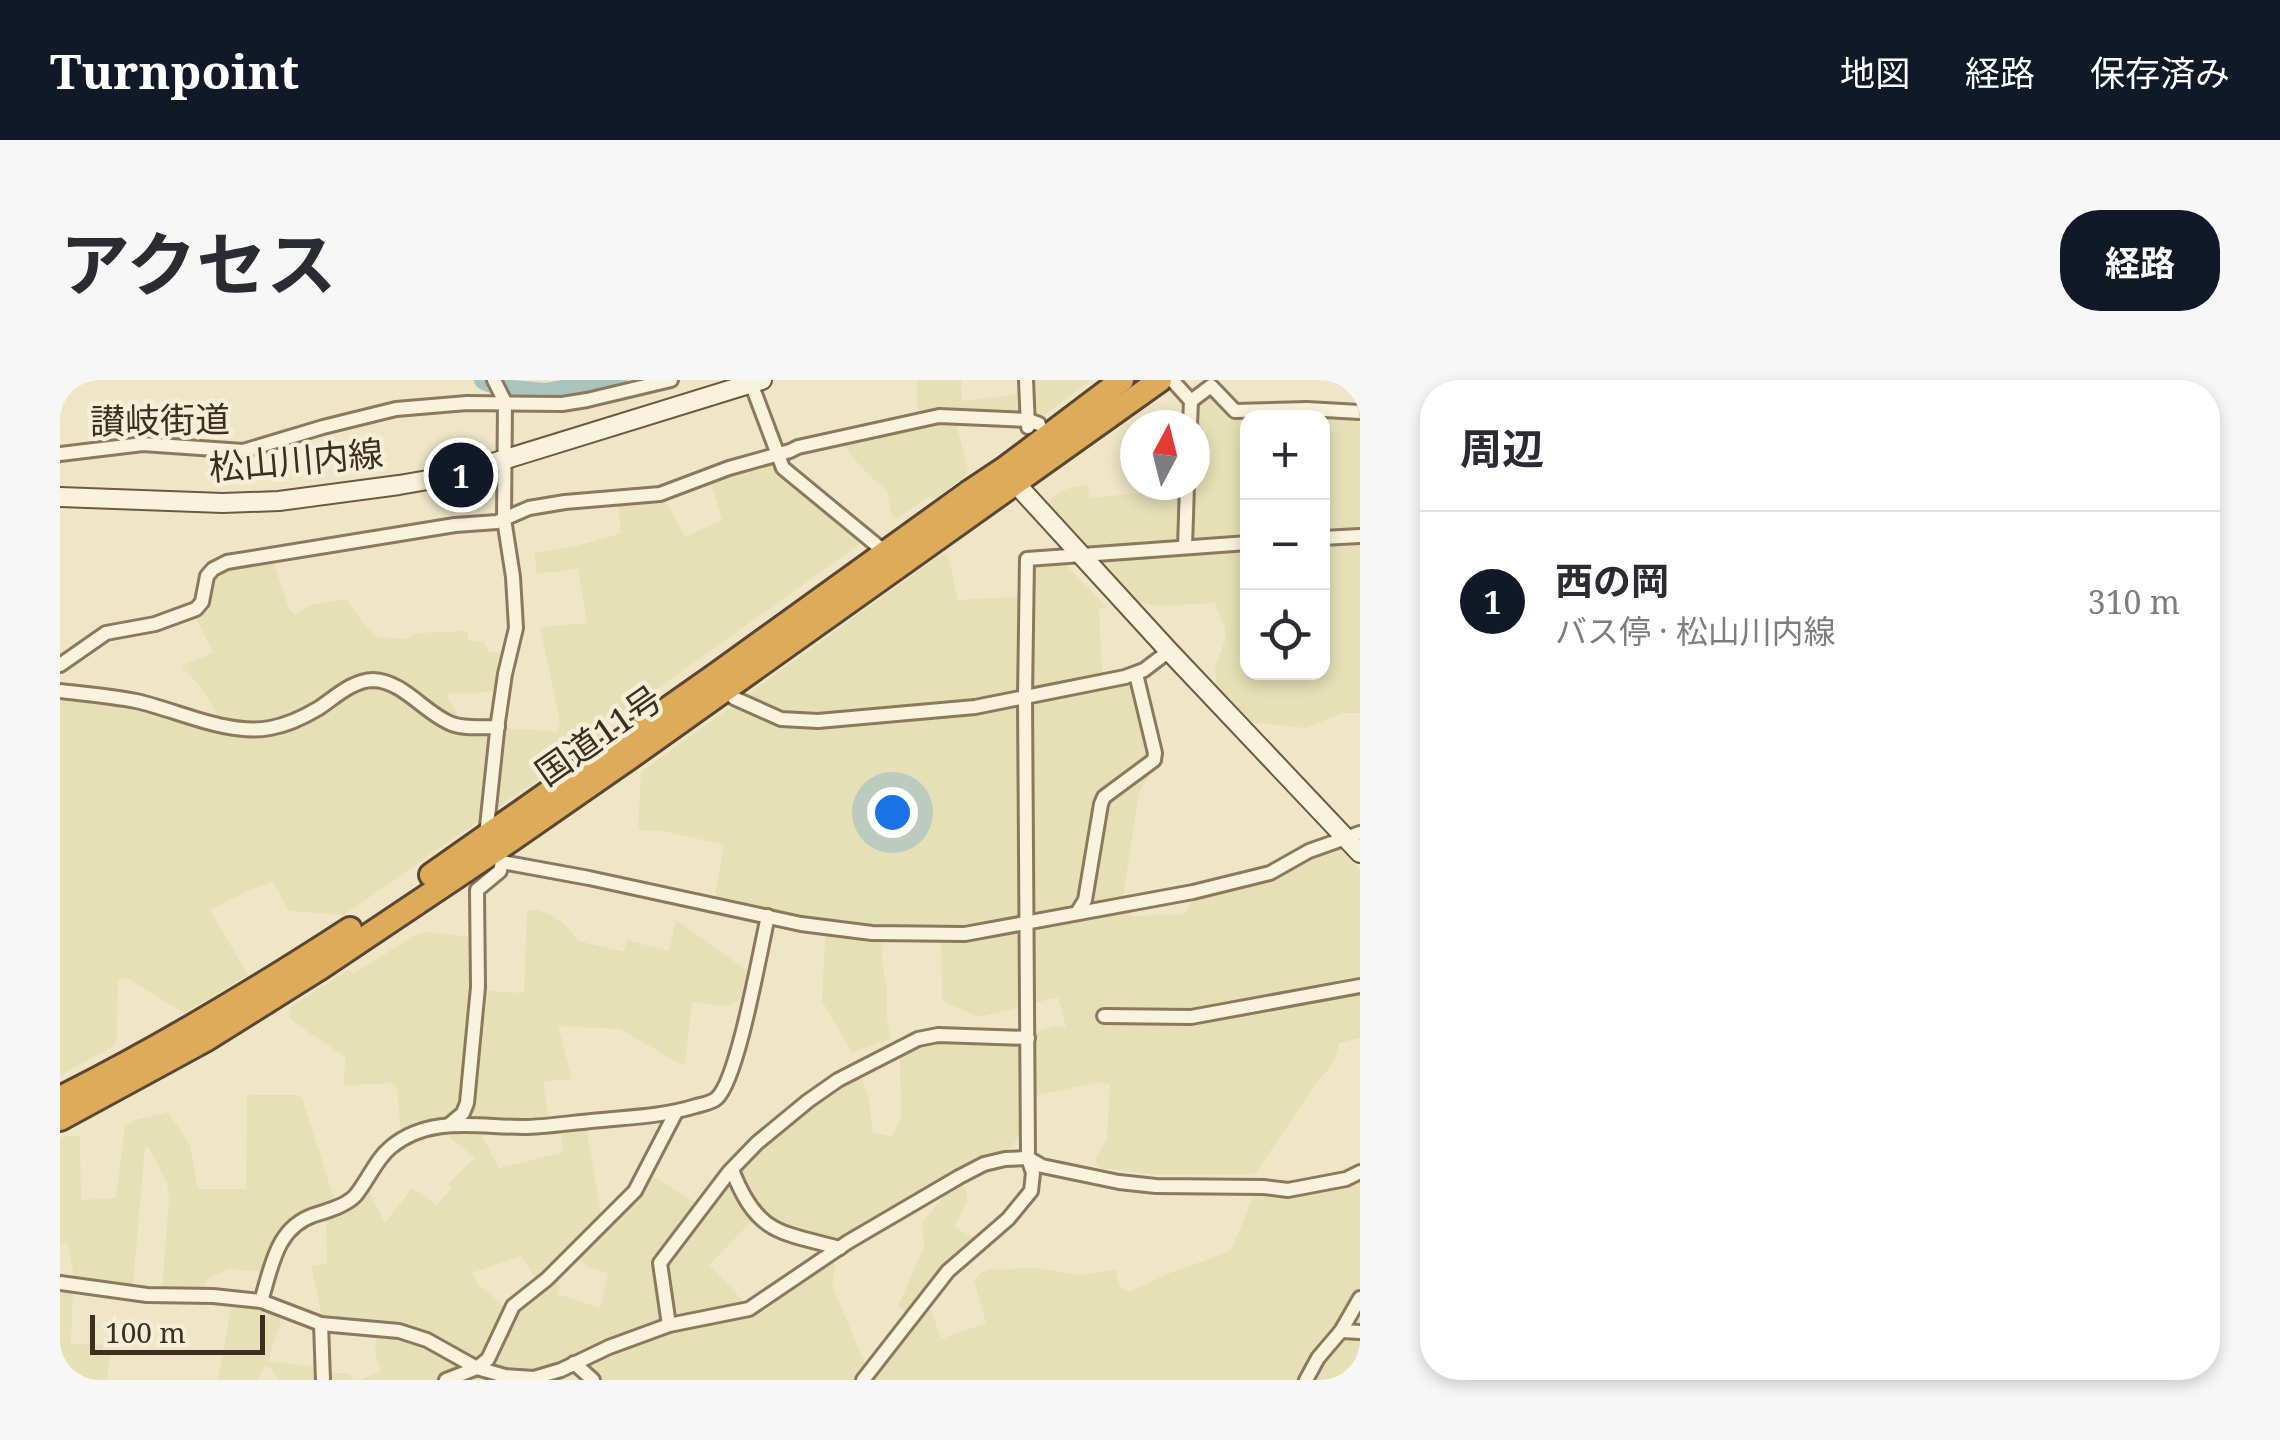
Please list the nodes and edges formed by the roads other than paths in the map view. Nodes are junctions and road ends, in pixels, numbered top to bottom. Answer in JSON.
{"nodes":[{"id":1,"x":494,"y":380,"type":"edge"},
{"id":2,"x":672,"y":380,"type":"edge"},
{"id":3,"x":1026,"y":380,"type":"edge"},
{"id":4,"x":1122,"y":380,"type":"edge"},
{"id":5,"x":1160,"y":380,"type":"edge"},
{"id":6,"x":1172,"y":380,"type":"edge"},
{"id":7,"x":749,"y":382,"type":"edge"},
{"id":8,"x":503,"y":398,"type":"junction"},
{"id":9,"x":1190,"y":401,"type":"junction"},
{"id":10,"x":1190,"y":410,"type":"edge"},
{"id":11,"x":1360,"y":412,"type":"edge"},
{"id":12,"x":60,"y":454,"type":"edge"},
{"id":13,"x":776,"y":454,"type":"junction"},
{"id":14,"x":506,"y":459,"type":"junction"},
{"id":15,"x":1009,"y":477,"type":"junction"},
{"id":16,"x":60,"y":497,"type":"edge"},
{"id":17,"x":1186,"y":500,"type":"edge"},
{"id":18,"x":504,"y":519,"type":"junction"},
{"id":19,"x":1360,"y":536,"type":"edge"},
{"id":20,"x":1330,"y":538,"type":"edge"},
{"id":21,"x":1240,"y":544,"type":"edge"},
{"id":22,"x":1184,"y":547,"type":"junction"},
{"id":23,"x":885,"y":552,"type":"junction"},
{"id":24,"x":1081,"y":556,"type":"junction"},
{"id":25,"x":1169,"y":650,"type":"junction"},
{"id":26,"x":60,"y":666,"type":"edge"},
{"id":27,"x":1136,"y":674,"type":"junction"},
{"id":28,"x":722,"y":681,"type":"junction"},
{"id":29,"x":60,"y":691,"type":"edge"},
{"id":30,"x":1025,"y":697,"type":"junction"},
{"id":31,"x":498,"y":727,"type":"junction"},
{"id":32,"x":1352,"y":835,"type":"edge"},
{"id":33,"x":494,"y":850,"type":"junction"},
{"id":34,"x":1360,"y":853,"type":"edge"},
{"id":35,"x":1077,"y":913,"type":"junction"},
{"id":36,"x":768,"y":916,"type":"junction"},
{"id":37,"x":1028,"y":922,"type":"junction"},
{"id":38,"x":1360,"y":986,"type":"edge"},
{"id":39,"x":1104,"y":1016,"type":"dead end"},
{"id":40,"x":1028,"y":1038,"type":"junction"},
{"id":41,"x":60,"y":1098,"type":"edge"},
{"id":42,"x":676,"y":1112,"type":"junction"},
{"id":43,"x":60,"y":1119,"type":"edge"},
{"id":44,"x":450,"y":1124,"type":"junction"},
{"id":45,"x":1028,"y":1158,"type":"junction"},
{"id":46,"x":732,"y":1170,"type":"junction"},
{"id":47,"x":1360,"y":1172,"type":"edge"},
{"id":48,"x":840,"y":1248,"type":"junction"},
{"id":49,"x":60,"y":1284,"type":"edge"},
{"id":50,"x":1360,"y":1298,"type":"edge"},
{"id":51,"x":261,"y":1301,"type":"junction"},
{"id":52,"x":320,"y":1324,"type":"junction"},
{"id":53,"x":669,"y":1325,"type":"junction"},
{"id":54,"x":1341,"y":1331,"type":"junction"},
{"id":55,"x":1360,"y":1332,"type":"edge"},
{"id":56,"x":574,"y":1364,"type":"junction"},
{"id":57,"x":476,"y":1374,"type":"edge"},
{"id":58,"x":323,"y":1380,"type":"edge"},
{"id":59,"x":446,"y":1380,"type":"edge"},
{"id":60,"x":593,"y":1380,"type":"edge"},
{"id":61,"x":863,"y":1380,"type":"edge"},
{"id":62,"x":1306,"y":1380,"type":"edge"}],
"edges":[{"from":1,"to":8,"type":"street"},
{"from":2,"to":8,"type":"street","name":"讃岐街道"},
{"from":3,"to":13,"type":"street"},
{"from":4,"to":15,"type":"highway","name":"国道11号"},
{"from":5,"to":15,"type":"highway","name":"国道11号"},
{"from":6,"to":9,"type":"street"},
{"from":7,"to":13,"type":"street"},
{"from":7,"to":14,"type":"main road","name":"松山川内線"},
{"from":8,"to":12,"type":"street","name":"讃岐街道"},
{"from":8,"to":14,"type":"street"},
{"from":9,"to":10,"type":"street"},
{"from":9,"to":11,"type":"street"},
{"from":13,"to":18,"type":"street"},
{"from":13,"to":23,"type":"street"},
{"from":14,"to":16,"type":"main road","name":"松山川内線"},
{"from":14,"to":18,"type":"street"},
{"from":15,"to":23,"type":"highway","name":"国道11号"},
{"from":15,"to":24,"type":"main road"},
{"from":15,"to":28,"type":"highway","name":"国道11号"},
{"from":17,"to":22,"type":"street"},
{"from":18,"to":26,"type":"street"},
{"from":18,"to":31,"type":"street"},
{"from":19,"to":20,"type":"street"},
{"from":21,"to":22,"type":"street"},
{"from":22,"to":24,"type":"street"},
{"from":23,"to":28,"type":"highway","name":"国道11号"},
{"from":24,"to":25,"type":"main road"},
{"from":24,"to":30,"type":"street"},
{"from":25,"to":27,"type":"street"},
{"from":25,"to":32,"type":"main road"},
{"from":27,"to":30,"type":"street"},
{"from":27,"to":35,"type":"street"},
{"from":28,"to":30,"type":"street"},
{"from":28,"to":33,"type":"highway","name":"国道11号"},
{"from":29,"to":31,"type":"street"},
{"from":30,"to":37,"type":"street"},
{"from":31,"to":33,"type":"street"},
{"from":32,"to":34,"type":"main road"},
{"from":32,"to":35,"type":"street"},
{"from":33,"to":36,"type":"street"},
{"from":33,"to":41,"type":"highway","name":"国道11号"},
{"from":33,"to":43,"type":"highway","name":"国道11号"},
{"from":33,"to":44,"type":"street"},
{"from":35,"to":37,"type":"street"},
{"from":36,"to":37,"type":"street"},
{"from":36,"to":42,"type":"street"},
{"from":37,"to":40,"type":"street"},
{"from":38,"to":39,"type":"street"},
{"from":40,"to":45,"type":"street"},
{"from":40,"to":46,"type":"street"},
{"from":42,"to":44,"type":"street"},
{"from":42,"to":57,"type":"street"},
{"from":44,"to":51,"type":"street"},
{"from":45,"to":47,"type":"street"},
{"from":45,"to":48,"type":"street"},
{"from":45,"to":61,"type":"street"},
{"from":46,"to":48,"type":"street"},
{"from":46,"to":53,"type":"street"},
{"from":48,"to":53,"type":"street"},
{"from":49,"to":51,"type":"street"},
{"from":50,"to":54,"type":"street"},
{"from":51,"to":52,"type":"street"},
{"from":52,"to":57,"type":"street"},
{"from":52,"to":58,"type":"street"},
{"from":53,"to":56,"type":"street"},
{"from":54,"to":55,"type":"street"},
{"from":54,"to":62,"type":"street"},
{"from":56,"to":57,"type":"street"},
{"from":56,"to":60,"type":"street"},
{"from":57,"to":59,"type":"street"}]}
